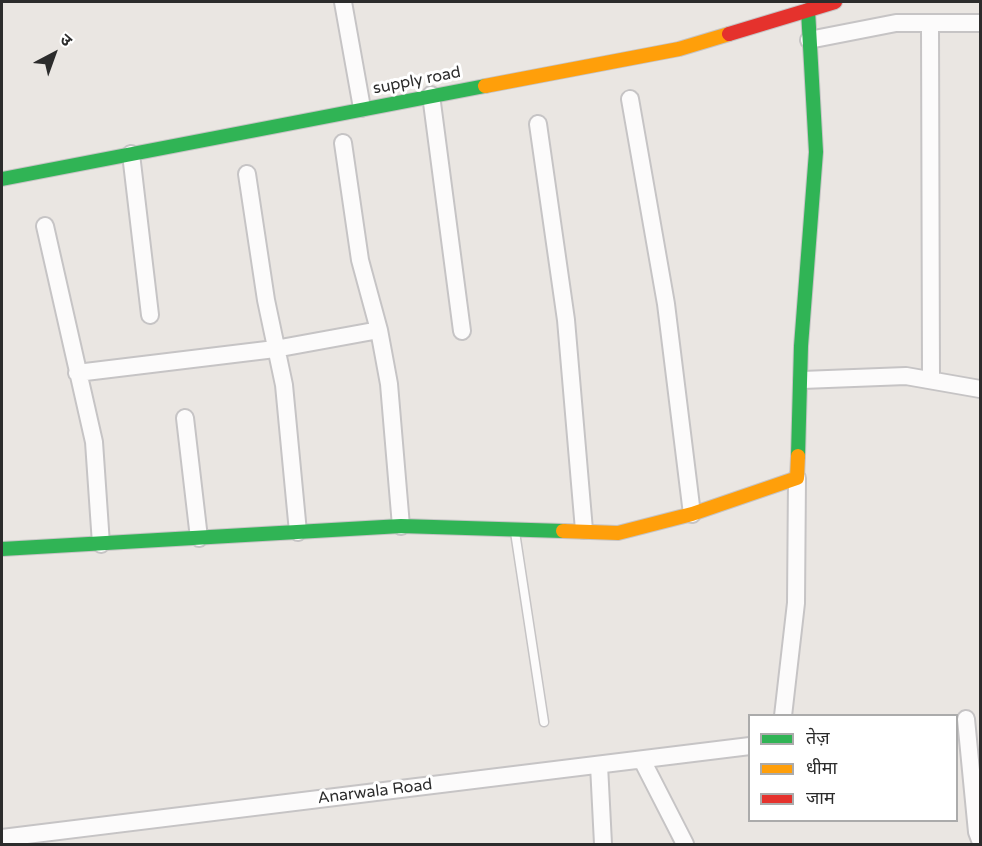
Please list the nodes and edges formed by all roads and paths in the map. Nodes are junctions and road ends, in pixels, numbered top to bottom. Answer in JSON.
{"nodes":[{"id":1,"x":343,"y":2,"type":"edge"},
{"id":2,"x":835,"y":2,"type":"edge"},
{"id":3,"x":808,"y":10,"type":"junction"},
{"id":4,"x":981,"y":23,"type":"edge"},
{"id":5,"x":930,"y":25,"type":"junction"},
{"id":6,"x":809,"y":40,"type":"junction"},
{"id":7,"x":431,"y":95,"type":"junction"},
{"id":8,"x":630,"y":99,"type":"dead end"},
{"id":9,"x":362,"y":108,"type":"junction"},
{"id":10,"x":538,"y":124,"type":"dead end"},
{"id":11,"x":343,"y":142,"type":"dead end"},
{"id":12,"x":131,"y":154,"type":"junction"},
{"id":13,"x":247,"y":174,"type":"dead end"},
{"id":14,"x":2,"y":179,"type":"edge"},
{"id":15,"x":45,"y":226,"type":"dead end"},
{"id":16,"x":150,"y":315,"type":"dead end"},
{"id":17,"x":379,"y":330,"type":"junction"},
{"id":18,"x":462,"y":330,"type":"dead end"},
{"id":19,"x":275,"y":349,"type":"junction"},
{"id":20,"x":77,"y":373,"type":"junction"},
{"id":21,"x":802,"y":380,"type":"junction"},
{"id":22,"x":931,"y":380,"type":"junction"},
{"id":23,"x":981,"y":389,"type":"edge"},
{"id":24,"x":185,"y":418,"type":"dead end"},
{"id":25,"x":797,"y":478,"type":"junction"},
{"id":26,"x":692,"y":514,"type":"junction"},
{"id":27,"x":401,"y":526,"type":"junction"},
{"id":28,"x":515,"y":528,"type":"junction"},
{"id":29,"x":585,"y":530,"type":"junction"},
{"id":30,"x":298,"y":532,"type":"junction"},
{"id":31,"x":199,"y":538,"type":"junction"},
{"id":32,"x":100,"y":544,"type":"junction"},
{"id":33,"x":2,"y":549,"type":"edge"},
{"id":34,"x":783,"y":714,"type":"edge"},
{"id":35,"x":968,"y":719,"type":"edge"},
{"id":36,"x":544,"y":722,"type":"dead end"},
{"id":37,"x":748,"y":746,"type":"edge"},
{"id":38,"x":642,"y":760,"type":"junction"},
{"id":39,"x":599,"y":765,"type":"junction"},
{"id":40,"x":2,"y":838,"type":"edge"},
{"id":41,"x":981,"y":840,"type":"edge"},
{"id":42,"x":603,"y":844,"type":"edge"},
{"id":43,"x":685,"y":844,"type":"edge"}],
"edges":[{"from":1,"to":9,"type":"street"},
{"from":2,"to":3,"type":"street","name":"supply road"},
{"from":3,"to":6,"type":"street"},
{"from":3,"to":7,"type":"street","name":"supply road"},
{"from":4,"to":5,"type":"street"},
{"from":5,"to":6,"type":"street"},
{"from":5,"to":22,"type":"street"},
{"from":6,"to":21,"type":"street"},
{"from":7,"to":9,"type":"street","name":"supply road"},
{"from":7,"to":18,"type":"street"},
{"from":8,"to":26,"type":"street"},
{"from":9,"to":12,"type":"street","name":"supply road"},
{"from":10,"to":29,"type":"street"},
{"from":11,"to":17,"type":"street"},
{"from":12,"to":14,"type":"street","name":"supply road"},
{"from":12,"to":16,"type":"street"},
{"from":13,"to":19,"type":"street"},
{"from":15,"to":20,"type":"street"},
{"from":17,"to":19,"type":"street"},
{"from":17,"to":27,"type":"street"},
{"from":19,"to":20,"type":"street"},
{"from":19,"to":30,"type":"street"},
{"from":20,"to":32,"type":"street"},
{"from":21,"to":22,"type":"street"},
{"from":21,"to":25,"type":"street"},
{"from":22,"to":23,"type":"street"},
{"from":24,"to":31,"type":"street"},
{"from":25,"to":26,"type":"street"},
{"from":25,"to":34,"type":"street"},
{"from":26,"to":29,"type":"street"},
{"from":27,"to":28,"type":"street"},
{"from":27,"to":30,"type":"street"},
{"from":28,"to":29,"type":"street"},
{"from":28,"to":36,"type":"lane"},
{"from":30,"to":31,"type":"street"},
{"from":31,"to":32,"type":"street"},
{"from":32,"to":33,"type":"street"},
{"from":35,"to":41,"type":"street"},
{"from":37,"to":38,"type":"street","name":"Anarwala Road"},
{"from":38,"to":39,"type":"street","name":"Anarwala Road"},
{"from":38,"to":43,"type":"street"},
{"from":39,"to":40,"type":"street","name":"Anarwala Road"},
{"from":39,"to":42,"type":"street"}]}
